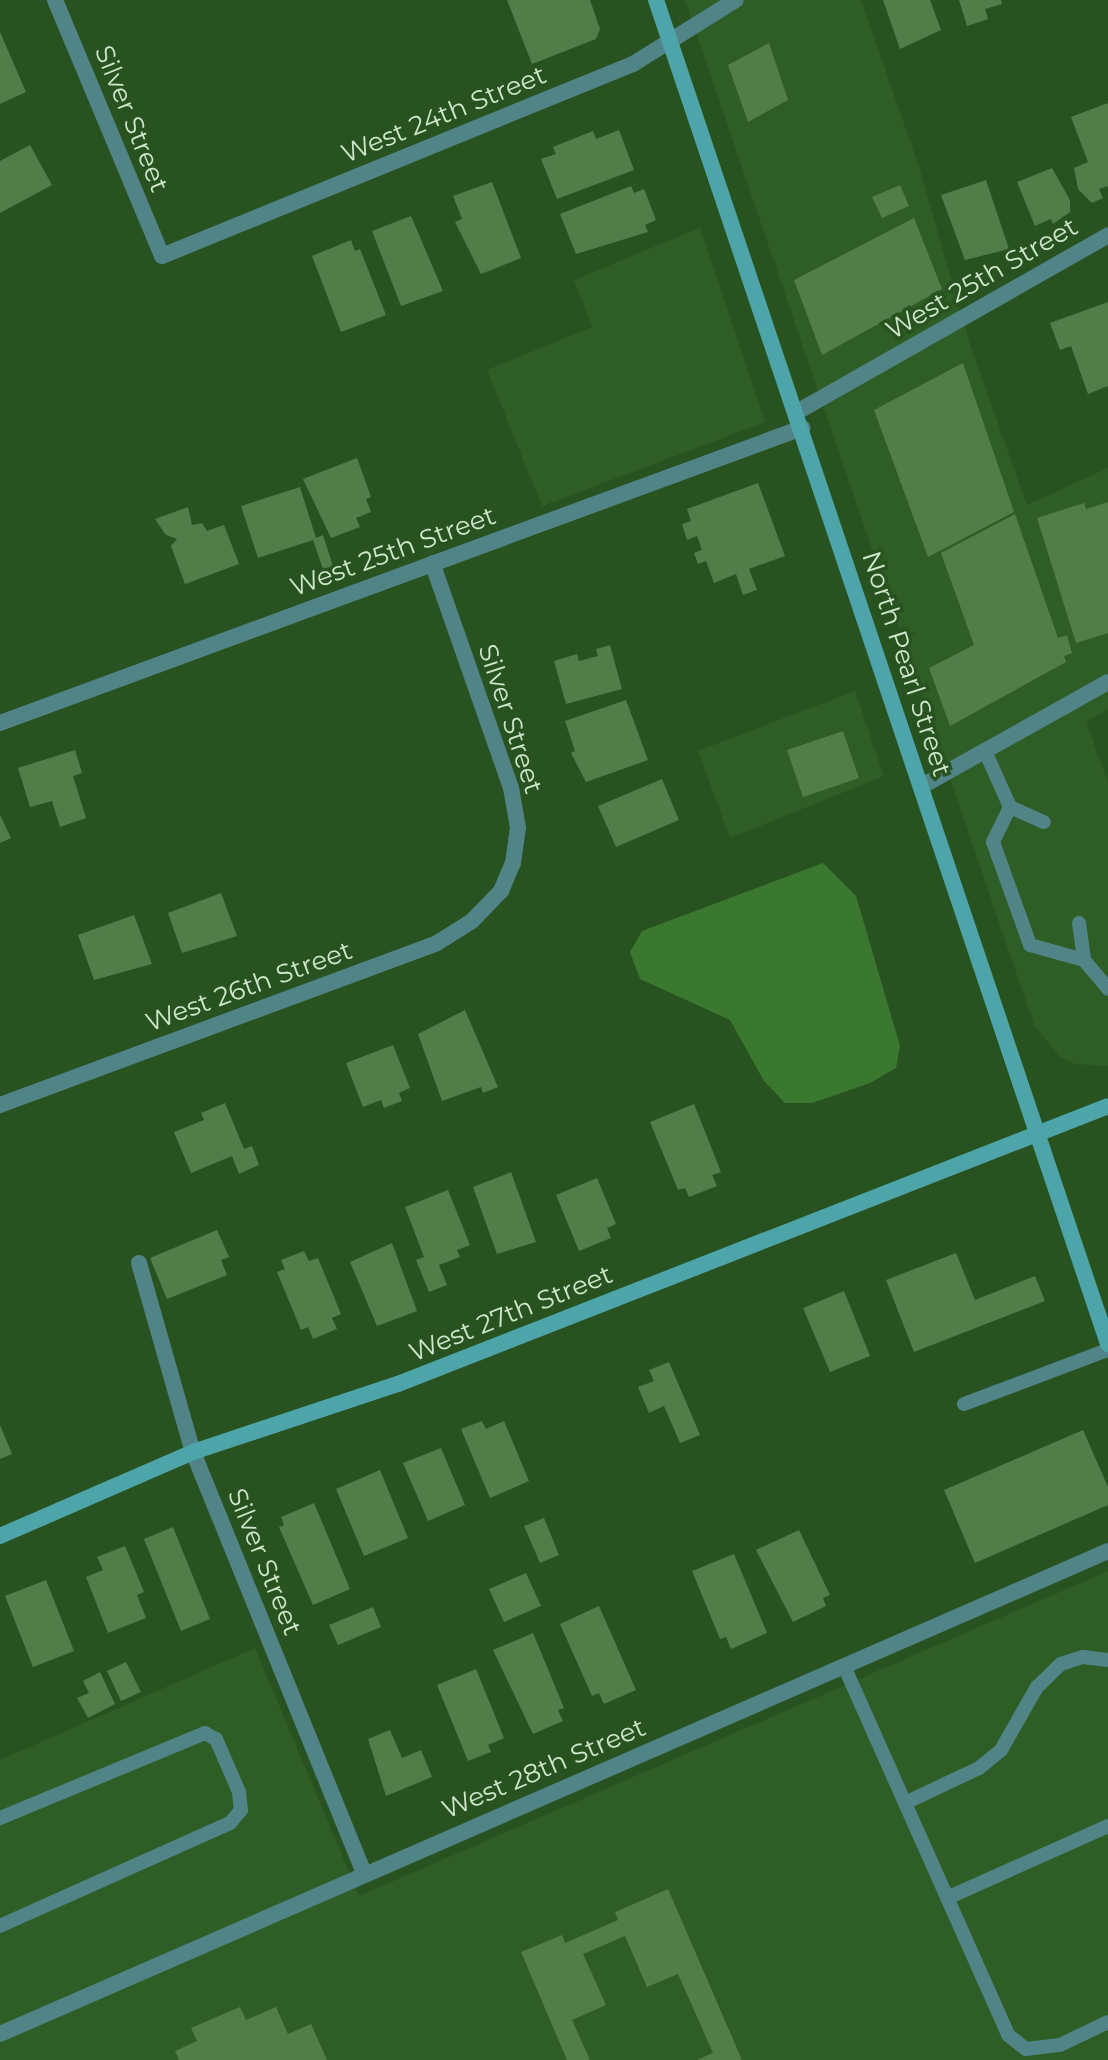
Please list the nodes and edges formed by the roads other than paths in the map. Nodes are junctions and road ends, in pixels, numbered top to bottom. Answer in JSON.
{"nodes":[{"id":1,"x":55,"y":0,"type":"edge"},
{"id":2,"x":656,"y":0,"type":"edge"},
{"id":3,"x":736,"y":0,"type":"edge"},
{"id":4,"x":669,"y":38,"type":"junction"},
{"id":5,"x":1108,"y":235,"type":"edge"},
{"id":6,"x":162,"y":256,"type":"joint"},
{"id":7,"x":800,"y":420,"type":"junction"},
{"id":8,"x":432,"y":563,"type":"junction"},
{"id":9,"x":1108,"y":682,"type":"edge"},
{"id":10,"x":0,"y":723,"type":"edge"},
{"id":11,"x":985,"y":751,"type":"junction"},
{"id":12,"x":922,"y":786,"type":"junction"},
{"id":13,"x":1010,"y":807,"type":"junction"},
{"id":14,"x":1044,"y":822,"type":"dead end"},
{"id":15,"x":501,"y":891,"type":"joint"},
{"id":16,"x":1079,"y":923,"type":"dead end"},
{"id":17,"x":1084,"y":960,"type":"junction"},
{"id":18,"x":1108,"y":989,"type":"edge"},
{"id":19,"x":0,"y":1105,"type":"edge"},
{"id":20,"x":1108,"y":1106,"type":"edge"},
{"id":21,"x":1037,"y":1130,"type":"junction"},
{"id":22,"x":139,"y":1263,"type":"dead end"},
{"id":23,"x":1108,"y":1347,"type":"edge"},
{"id":24,"x":964,"y":1404,"type":"dead end"},
{"id":25,"x":193,"y":1452,"type":"junction"},
{"id":26,"x":0,"y":1536,"type":"edge"},
{"id":27,"x":1108,"y":1551,"type":"edge"},
{"id":28,"x":1108,"y":1660,"type":"edge"},
{"id":29,"x":844,"y":1666,"type":"junction"},
{"id":30,"x":905,"y":1803,"type":"junction"},
{"id":31,"x":0,"y":1818,"type":"edge"},
{"id":32,"x":1108,"y":1826,"type":"edge"},
{"id":33,"x":364,"y":1874,"type":"junction"},
{"id":34,"x":947,"y":1898,"type":"junction"},
{"id":35,"x":0,"y":1926,"type":"edge"},
{"id":36,"x":1108,"y":2022,"type":"edge"},
{"id":37,"x":0,"y":2034,"type":"edge"}],
"edges":[{"from":1,"to":6,"type":"street","name":"Silver Street"},
{"from":2,"to":4,"type":"street","name":"North Pearl Street"},
{"from":3,"to":4,"type":"street","name":"West 24th Street"},
{"from":4,"to":6,"type":"street","name":"West 24th Street"},
{"from":4,"to":7,"type":"street","name":"North Pearl Street"},
{"from":5,"to":7,"type":"street","name":"West 25th Street"},
{"from":7,"to":8,"type":"street","name":"West 25th Street"},
{"from":7,"to":12,"type":"street","name":"North Pearl Street"},
{"from":8,"to":10,"type":"street","name":"West 25th Street"},
{"from":8,"to":15,"type":"street","name":"Silver Street"},
{"from":9,"to":11,"type":"street"},
{"from":11,"to":12,"type":"street"},
{"from":11,"to":13,"type":"lane"},
{"from":12,"to":21,"type":"street","name":"North Pearl Street"},
{"from":13,"to":14,"type":"lane"},
{"from":13,"to":17,"type":"lane"},
{"from":15,"to":19,"type":"street","name":"West 26th Street"},
{"from":16,"to":17,"type":"lane"},
{"from":17,"to":18,"type":"lane"},
{"from":20,"to":21,"type":"street","name":"West 27th Street"},
{"from":21,"to":23,"type":"street","name":"North Pearl Street"},
{"from":21,"to":25,"type":"street","name":"West 27th Street"},
{"from":22,"to":25,"type":"street","name":"Silver Street"},
{"from":23,"to":24,"type":"lane"},
{"from":25,"to":26,"type":"street","name":"West 27th Street"},
{"from":25,"to":33,"type":"street","name":"Silver Street"},
{"from":27,"to":29,"type":"street","name":"West 28th Street"},
{"from":28,"to":30,"type":"lane"},
{"from":29,"to":30,"type":"lane"},
{"from":29,"to":33,"type":"street","name":"West 28th Street"},
{"from":30,"to":34,"type":"lane"},
{"from":31,"to":35,"type":"lane"},
{"from":32,"to":34,"type":"lane"},
{"from":33,"to":37,"type":"street","name":"West 28th Street"},
{"from":34,"to":36,"type":"lane"}]}
